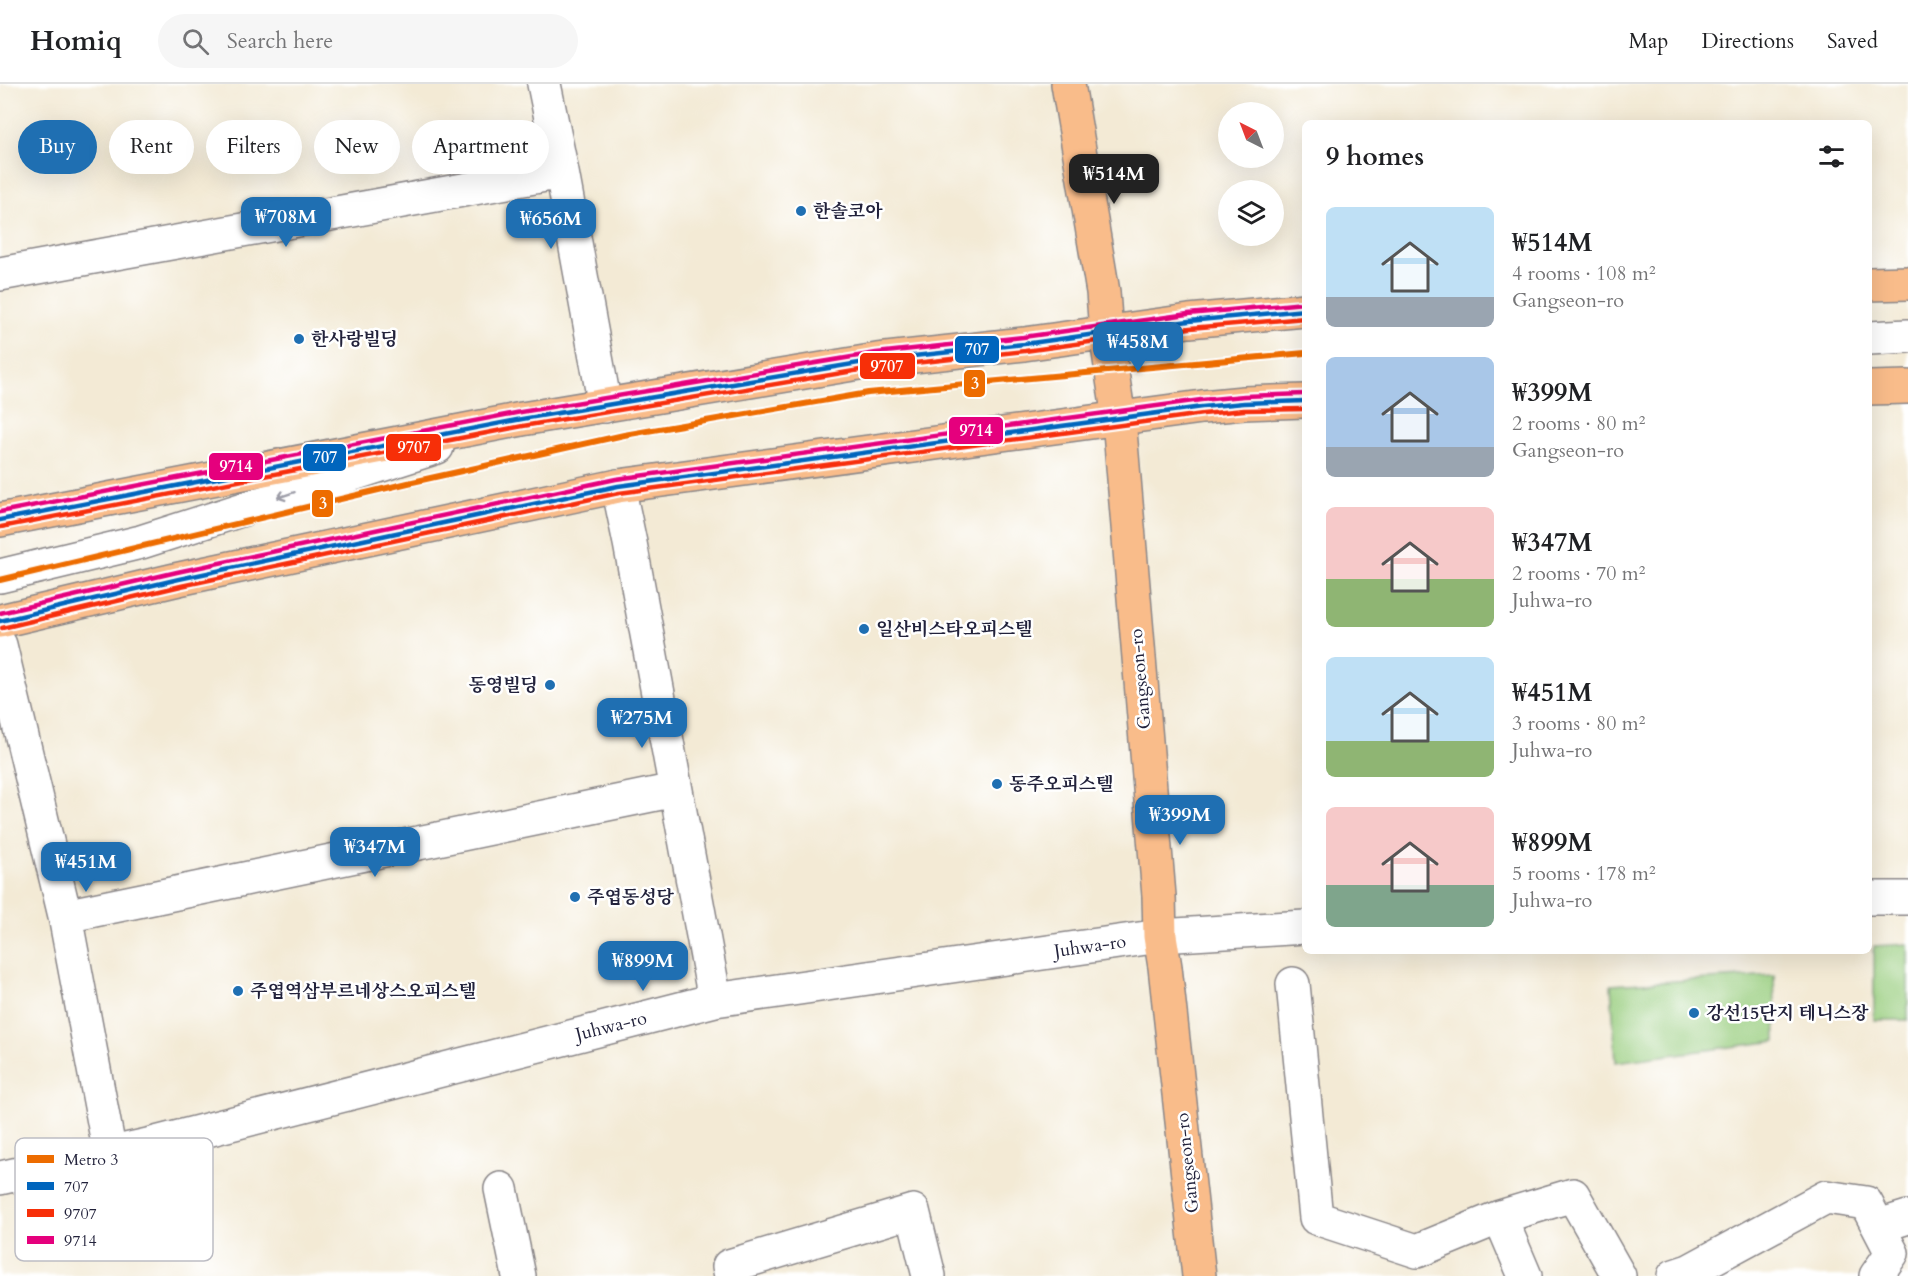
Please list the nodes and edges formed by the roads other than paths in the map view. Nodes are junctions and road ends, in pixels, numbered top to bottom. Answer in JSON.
{"nodes":[{"id":1,"x":544,"y":84,"type":"edge"},
{"id":2,"x":1068,"y":84,"type":"edge"},
{"id":3,"x":562,"y":172,"type":"junction"},
{"id":4,"x":0,"y":274,"type":"edge"},
{"id":5,"x":1908,"y":283,"type":"edge"},
{"id":6,"x":1872,"y":284,"type":"edge"},
{"id":7,"x":1302,"y":310,"type":"edge"},
{"id":8,"x":1106,"y":333,"type":"junction"},
{"id":9,"x":1908,"y":336,"type":"edge"},
{"id":10,"x":1872,"y":338,"type":"edge"},
{"id":11,"x":1302,"y":387,"type":"edge"},
{"id":12,"x":1908,"y":387,"type":"edge"},
{"id":13,"x":1872,"y":388,"type":"edge"},
{"id":14,"x":1302,"y":401,"type":"edge"},
{"id":15,"x":1244,"y":403,"type":"junction"},
{"id":16,"x":605,"y":406,"type":"junction"},
{"id":17,"x":522,"y":419,"type":"junction"},
{"id":18,"x":1119,"y":419,"type":"junction"},
{"id":19,"x":618,"y":486,"type":"junction"},
{"id":20,"x":0,"y":520,"type":"edge"},
{"id":21,"x":0,"y":576,"type":"edge"},
{"id":22,"x":179,"y":579,"type":"junction"},
{"id":23,"x":0,"y":610,"type":"edge"},
{"id":24,"x":0,"y":621,"type":"edge"},
{"id":25,"x":0,"y":645,"type":"edge"},
{"id":26,"x":675,"y":790,"type":"junction"},
{"id":27,"x":1872,"y":898,"type":"edge"},
{"id":28,"x":1908,"y":898,"type":"edge"},
{"id":29,"x":65,"y":916,"type":"junction"},
{"id":30,"x":1302,"y":927,"type":"edge"},
{"id":31,"x":1160,"y":936,"type":"junction"},
{"id":32,"x":1293,"y":984,"type":"dead end"},
{"id":33,"x":715,"y":1000,"type":"junction"},
{"id":34,"x":107,"y":1138,"type":"edge"},
{"id":35,"x":173,"y":1138,"type":"edge"},
{"id":36,"x":15,"y":1175,"type":"edge"},
{"id":37,"x":0,"y":1178,"type":"edge"},
{"id":38,"x":501,"y":1190,"type":"dead end"},
{"id":39,"x":1500,"y":1217,"type":"junction"},
{"id":40,"x":1893,"y":1222,"type":"edge"},
{"id":41,"x":519,"y":1276,"type":"edge"},
{"id":42,"x":731,"y":1276,"type":"edge"},
{"id":43,"x":929,"y":1276,"type":"edge"},
{"id":44,"x":1199,"y":1276,"type":"edge"},
{"id":45,"x":1525,"y":1276,"type":"edge"},
{"id":46,"x":1619,"y":1276,"type":"edge"},
{"id":47,"x":1674,"y":1276,"type":"edge"},
{"id":48,"x":1876,"y":1276,"type":"edge"}],
"edges":[{"from":1,"to":3,"type":"street"},
{"from":2,"to":8,"type":"main road","name":"Gangseon-ro"},
{"from":3,"to":4,"type":"street"},
{"from":3,"to":16,"type":"street"},
{"from":5,"to":6,"type":"main road"},
{"from":7,"to":8,"type":"main road"},
{"from":8,"to":16,"type":"main road"},
{"from":8,"to":18,"type":"main road","name":"Gangseon-ro"},
{"from":9,"to":10,"type":"street"},
{"from":11,"to":15,"type":"street"},
{"from":12,"to":13,"type":"main road"},
{"from":14,"to":15,"type":"main road"},
{"from":15,"to":18,"type":"main road"},
{"from":16,"to":17,"type":"main road"},
{"from":17,"to":20,"type":"main road"},
{"from":17,"to":21,"type":"street","one_way":true},
{"from":18,"to":19,"type":"main road"},
{"from":18,"to":31,"type":"main road","name":"Gangseon-ro"},
{"from":19,"to":22,"type":"main road"},
{"from":19,"to":26,"type":"street"},
{"from":22,"to":23,"type":"street"},
{"from":22,"to":24,"type":"main road"},
{"from":25,"to":29,"type":"street"},
{"from":26,"to":29,"type":"street"},
{"from":26,"to":33,"type":"street"},
{"from":27,"to":28,"type":"street"},
{"from":29,"to":34,"type":"street"},
{"from":30,"to":31,"type":"street","name":"Juhwa-ro"},
{"from":31,"to":33,"type":"street","name":"Juhwa-ro"},
{"from":31,"to":44,"type":"main road","name":"Gangseon-ro"},
{"from":32,"to":39,"type":"street"},
{"from":33,"to":35,"type":"street","name":"Juhwa-ro"},
{"from":36,"to":37,"type":"street","name":"Juhwa-ro"},
{"from":38,"to":41,"type":"street"},
{"from":39,"to":45,"type":"street"},
{"from":39,"to":46,"type":"street"},
{"from":40,"to":47,"type":"street"},
{"from":40,"to":48,"type":"street"},
{"from":42,"to":43,"type":"street"}]}
